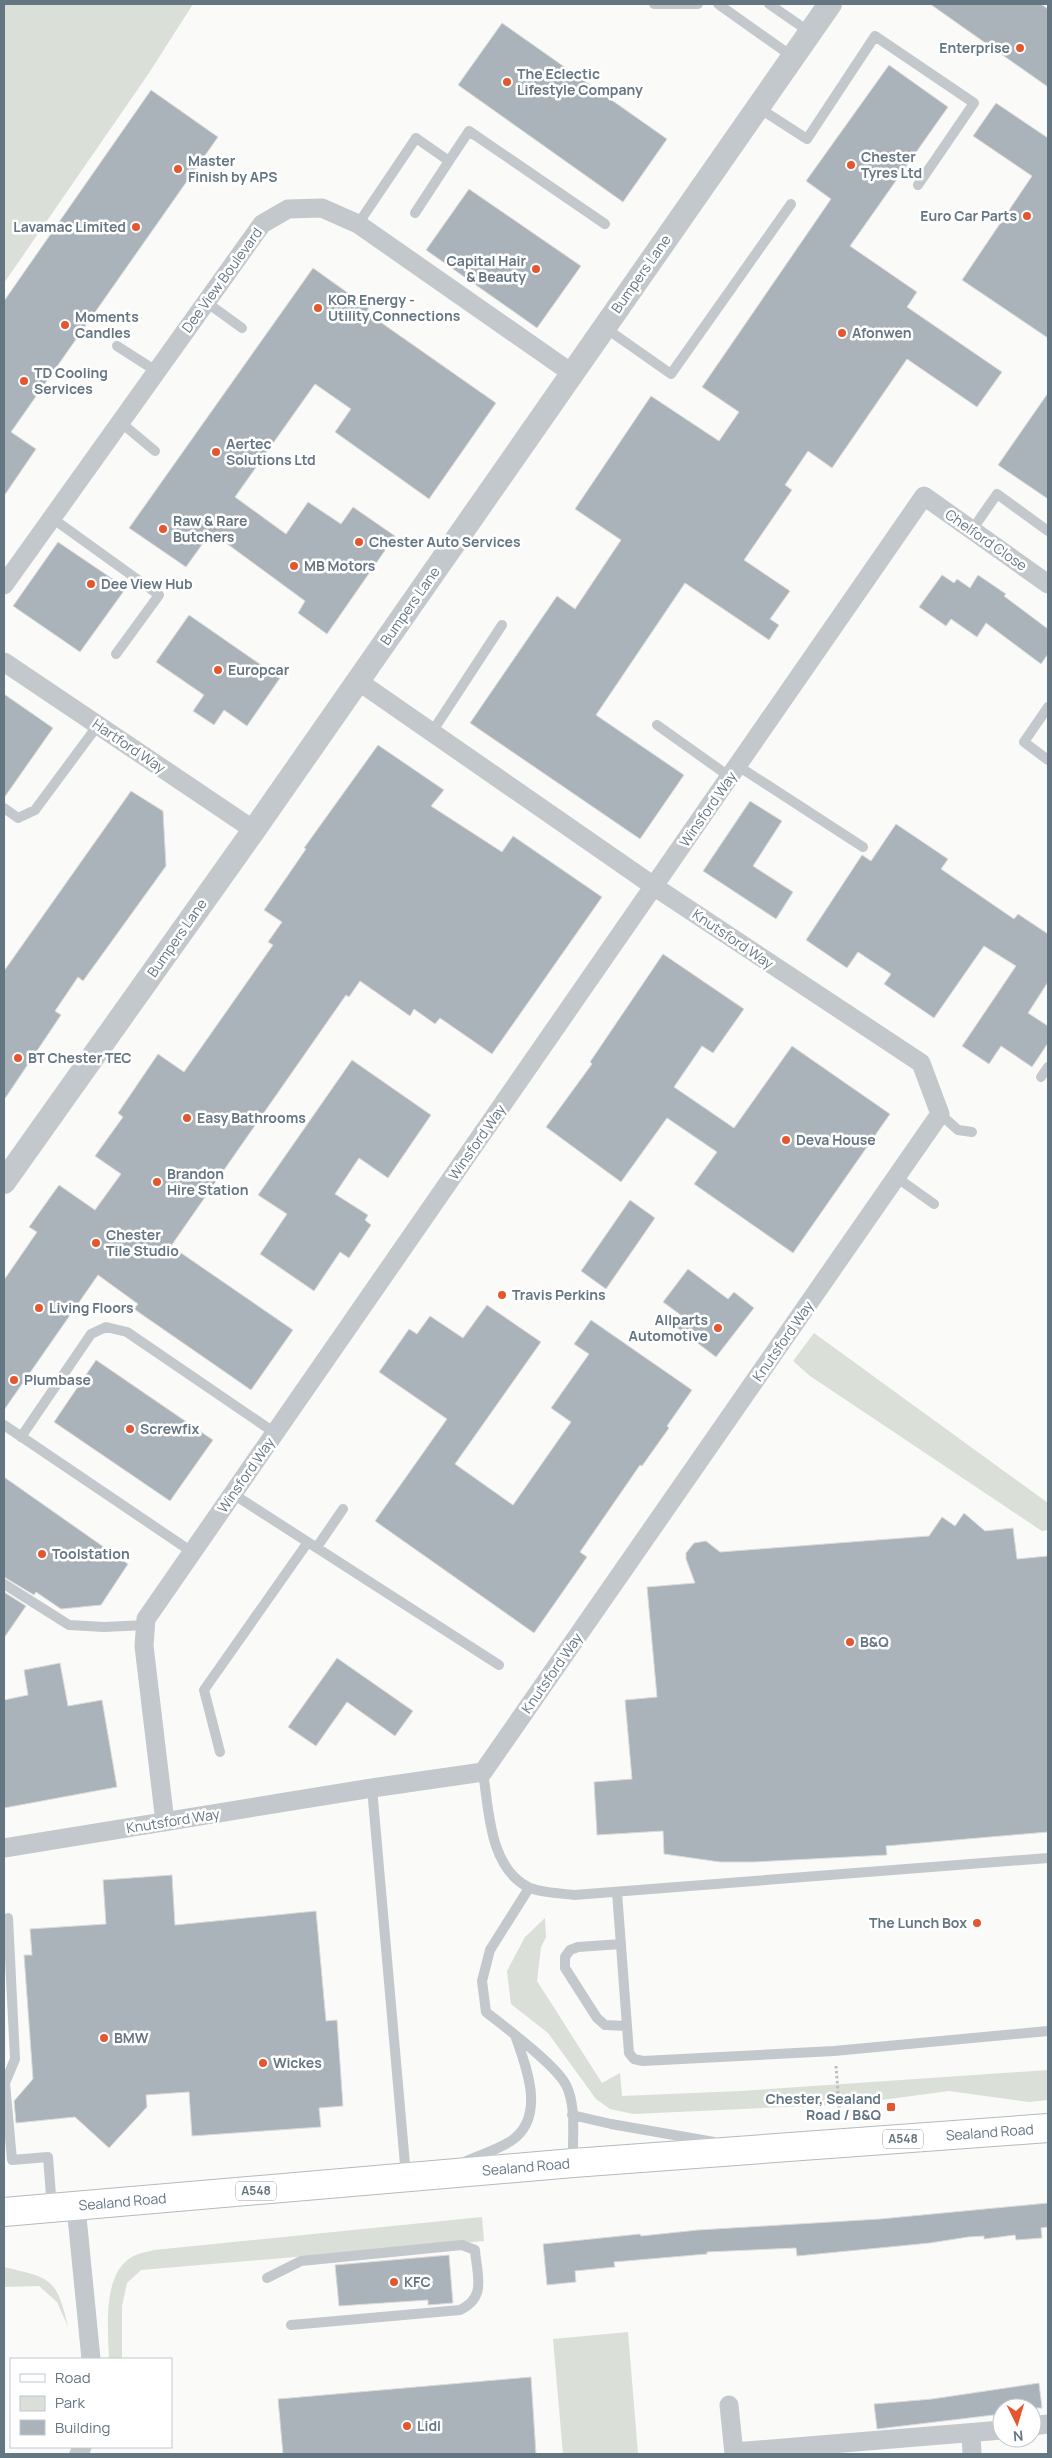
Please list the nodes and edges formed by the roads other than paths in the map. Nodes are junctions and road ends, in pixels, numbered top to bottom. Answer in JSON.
{"nodes":[{"id":1,"x":654,"y":4,"type":"edge"},
{"id":2,"x":698,"y":4,"type":"edge"},
{"id":3,"x":718,"y":4,"type":"edge"},
{"id":4,"x":769,"y":4,"type":"edge"},
{"id":5,"x":830,"y":4,"type":"edge"},
{"id":6,"x":810,"y":33,"type":"junction"},
{"id":7,"x":794,"y":58,"type":"junction"},
{"id":8,"x":759,"y":108,"type":"junction"},
{"id":9,"x":449,"y":161,"type":"junction"},
{"id":10,"x":918,"y":185,"type":"dead end"},
{"id":11,"x":791,"y":204,"type":"dead end"},
{"id":12,"x":415,"y":213,"type":"dead end"},
{"id":13,"x":358,"y":224,"type":"junction"},
{"id":14,"x":605,"y":224,"type":"dead end"},
{"id":15,"x":206,"y":302,"type":"junction"},
{"id":16,"x":604,"y":327,"type":"junction"},
{"id":17,"x":242,"y":328,"type":"dead end"},
{"id":18,"x":117,"y":346,"type":"dead end"},
{"id":19,"x":156,"y":372,"type":"junction"},
{"id":20,"x":573,"y":374,"type":"junction"},
{"id":21,"x":119,"y":422,"type":"junction"},
{"id":22,"x":155,"y":451,"type":"dead end"},
{"id":23,"x":924,"y":496,"type":"joint"},
{"id":24,"x":52,"y":518,"type":"junction"},
{"id":25,"x":972,"y":530,"type":"junction"},
{"id":26,"x":1048,"y":531,"type":"edge"},
{"id":27,"x":1048,"y":584,"type":"edge"},
{"id":28,"x":4,"y":585,"type":"edge"},
{"id":29,"x":502,"y":625,"type":"dead end"},
{"id":30,"x":116,"y":654,"type":"dead end"},
{"id":31,"x":4,"y":662,"type":"edge"},
{"id":32,"x":358,"y":681,"type":"junction"},
{"id":33,"x":1048,"y":707,"type":"edge"},
{"id":34,"x":98,"y":725,"type":"junction"},
{"id":35,"x":657,"y":725,"type":"dead end"},
{"id":36,"x":432,"y":732,"type":"junction"},
{"id":37,"x":1048,"y":760,"type":"edge"},
{"id":38,"x":734,"y":772,"type":"junction"},
{"id":39,"x":4,"y":808,"type":"edge"},
{"id":40,"x":254,"y":830,"type":"junction"},
{"id":41,"x":863,"y":847,"type":"dead end"},
{"id":42,"x":655,"y":887,"type":"junction"},
{"id":43,"x":1048,"y":1067,"type":"edge"},
{"id":44,"x":1041,"y":1078,"type":"dead end"},
{"id":45,"x":940,"y":1114,"type":"junction"},
{"id":46,"x":972,"y":1132,"type":"dead end"},
{"id":47,"x":896,"y":1177,"type":"junction"},
{"id":48,"x":4,"y":1182,"type":"edge"},
{"id":49,"x":934,"y":1204,"type":"dead end"},
{"id":50,"x":4,"y":1425,"type":"edge"},
{"id":51,"x":275,"y":1433,"type":"junction"},
{"id":52,"x":21,"y":1436,"type":"junction"},
{"id":53,"x":233,"y":1494,"type":"junction"},
{"id":54,"x":343,"y":1509,"type":"dead end"},
{"id":55,"x":312,"y":1544,"type":"junction"},
{"id":56,"x":192,"y":1552,"type":"junction"},
{"id":57,"x":4,"y":1584,"type":"edge"},
{"id":58,"x":146,"y":1624,"type":"junction"},
{"id":59,"x":499,"y":1665,"type":"dead end"},
{"id":60,"x":220,"y":1752,"type":"dead end"},
{"id":61,"x":483,"y":1772,"type":"junction"},
{"id":62,"x":372,"y":1788,"type":"junction"},
{"id":63,"x":165,"y":1822,"type":"junction"},
{"id":64,"x":4,"y":1848,"type":"edge"},
{"id":65,"x":1048,"y":1858,"type":"edge"},
{"id":66,"x":529,"y":1888,"type":"junction"},
{"id":67,"x":617,"y":1892,"type":"junction"},
{"id":68,"x":8,"y":1918,"type":"dead end"},
{"id":69,"x":621,"y":1944,"type":"junction"},
{"id":70,"x":627,"y":2026,"type":"junction"},
{"id":71,"x":1048,"y":2031,"type":"edge"},
{"id":72,"x":516,"y":2037,"type":"junction"},
{"id":73,"x":572,"y":2115,"type":"junction"},
{"id":74,"x":1048,"y":2128,"type":"edge"},
{"id":75,"x":757,"y":2149,"type":"junction"},
{"id":76,"x":573,"y":2163,"type":"junction"},
{"id":77,"x":435,"y":2175,"type":"junction"},
{"id":78,"x":406,"y":2177,"type":"junction"},
{"id":79,"x":64,"y":2208,"type":"junction"},
{"id":80,"x":4,"y":2212,"type":"edge"},
{"id":81,"x":267,"y":2278,"type":"dead end"},
{"id":82,"x":291,"y":2325,"type":"dead end"},
{"id":83,"x":91,"y":2358,"type":"edge"},
{"id":84,"x":729,"y":2405,"type":"dead end"},
{"id":85,"x":992,"y":2431,"type":"edge"},
{"id":86,"x":971,"y":2434,"type":"junction"},
{"id":87,"x":734,"y":2453,"type":"edge"},
{"id":88,"x":972,"y":2454,"type":"edge"}],
"edges":[{"from":1,"to":2,"type":"lane"},
{"from":3,"to":7,"type":"lane"},
{"from":4,"to":6,"type":"lane"},
{"from":5,"to":6,"type":"street","name":"Bumpers Lane"},
{"from":6,"to":7,"type":"street","name":"Bumpers Lane"},
{"from":7,"to":8,"type":"street","name":"Bumpers Lane"},
{"from":8,"to":10,"type":"lane"},
{"from":8,"to":16,"type":"street","name":"Bumpers Lane"},
{"from":9,"to":12,"type":"lane"},
{"from":9,"to":13,"type":"lane"},
{"from":9,"to":14,"type":"lane"},
{"from":11,"to":16,"type":"lane"},
{"from":13,"to":15,"type":"street","name":"Dee View Boulevard"},
{"from":13,"to":20,"type":"street","name":"Dee View Boulevard"},
{"from":15,"to":17,"type":"lane"},
{"from":15,"to":19,"type":"street","name":"Dee View Boulevard"},
{"from":16,"to":20,"type":"street","name":"Bumpers Lane"},
{"from":18,"to":19,"type":"lane"},
{"from":19,"to":21,"type":"street","name":"Dee View Boulevard"},
{"from":20,"to":32,"type":"street","name":"Bumpers Lane"},
{"from":21,"to":22,"type":"lane"},
{"from":21,"to":24,"type":"street","name":"Dee View Boulevard"},
{"from":23,"to":25,"type":"street","name":"Chelford Close"},
{"from":23,"to":38,"type":"street","name":"Winsford Way"},
{"from":24,"to":28,"type":"street","name":"Dee View Boulevard"},
{"from":24,"to":30,"type":"lane"},
{"from":25,"to":26,"type":"lane"},
{"from":25,"to":27,"type":"street","name":"Chelford Close"},
{"from":29,"to":36,"type":"lane"},
{"from":31,"to":34,"type":"street","name":"Hartford Way"},
{"from":32,"to":36,"type":"street","name":"Knutsford Way"},
{"from":32,"to":40,"type":"street","name":"Bumpers Lane"},
{"from":33,"to":37,"type":"lane"},
{"from":34,"to":39,"type":"lane"},
{"from":34,"to":40,"type":"street","name":"Hartford Way"},
{"from":35,"to":38,"type":"lane"},
{"from":36,"to":42,"type":"street","name":"Knutsford Way"},
{"from":38,"to":41,"type":"lane"},
{"from":38,"to":42,"type":"street","name":"Winsford Way"},
{"from":40,"to":48,"type":"street","name":"Bumpers Lane"},
{"from":42,"to":45,"type":"street","name":"Knutsford Way"},
{"from":42,"to":51,"type":"street","name":"Winsford Way"},
{"from":43,"to":44,"type":"lane"},
{"from":45,"to":46,"type":"lane"},
{"from":45,"to":47,"type":"street","name":"Knutsford Way"},
{"from":47,"to":49,"type":"lane"},
{"from":47,"to":61,"type":"street","name":"Knutsford Way"},
{"from":50,"to":52,"type":"lane"},
{"from":51,"to":52,"type":"lane"},
{"from":51,"to":53,"type":"street","name":"Winsford Way"},
{"from":52,"to":56,"type":"lane"},
{"from":53,"to":55,"type":"lane"},
{"from":53,"to":56,"type":"street","name":"Winsford Way"},
{"from":54,"to":55,"type":"lane"},
{"from":55,"to":59,"type":"lane"},
{"from":55,"to":60,"type":"lane"},
{"from":56,"to":58,"type":"street","name":"Winsford Way"},
{"from":57,"to":58,"type":"lane"},
{"from":58,"to":63,"type":"street","name":"Winsford Way"},
{"from":61,"to":62,"type":"street","name":"Knutsford Way"},
{"from":61,"to":66,"type":"lane"},
{"from":62,"to":63,"type":"street","name":"Knutsford Way"},
{"from":62,"to":78,"type":"lane"},
{"from":63,"to":64,"type":"street","name":"Knutsford Way"},
{"from":65,"to":67,"type":"lane"},
{"from":66,"to":67,"type":"lane"},
{"from":66,"to":72,"type":"lane"},
{"from":67,"to":69,"type":"lane"},
{"from":68,"to":79,"type":"lane"},
{"from":69,"to":70,"type":"lane"},
{"from":69,"to":70,"type":"lane"},
{"from":70,"to":71,"type":"lane"},
{"from":72,"to":73,"type":"lane"},
{"from":72,"to":77,"type":"lane"},
{"from":73,"to":75,"type":"lane"},
{"from":73,"to":76,"type":"lane"},
{"from":74,"to":75,"type":"main road","name":"Sealand Road","number":"A548"},
{"from":75,"to":76,"type":"main road","name":"Sealand Road","number":"A548"},
{"from":76,"to":77,"type":"main road","name":"Sealand Road","number":"A548"},
{"from":77,"to":78,"type":"main road","name":"Sealand Road","number":"A548"},
{"from":78,"to":79,"type":"main road","name":"Sealand Road","number":"A548"},
{"from":79,"to":80,"type":"main road","name":"Sealand Road","number":"A548"},
{"from":79,"to":83,"type":"street"},
{"from":81,"to":82,"type":"lane"},
{"from":84,"to":87,"type":"street"},
{"from":85,"to":86,"type":"street"},
{"from":86,"to":87,"type":"street"},
{"from":86,"to":88,"type":"street"}]}
